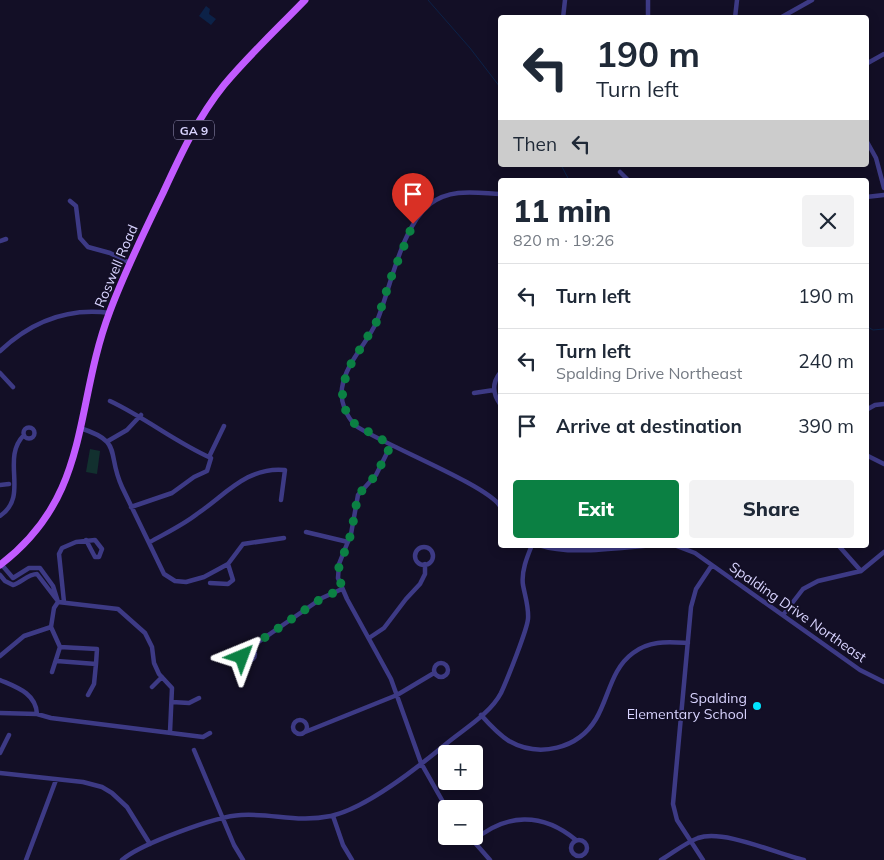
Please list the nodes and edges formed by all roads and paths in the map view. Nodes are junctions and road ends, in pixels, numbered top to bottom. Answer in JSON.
{"nodes":[{"id":1,"x":305,"y":0,"type":"edge"},
{"id":2,"x":565,"y":0,"type":"edge"},
{"id":3,"x":648,"y":0,"type":"edge"},
{"id":4,"x":736,"y":0,"type":"edge"},
{"id":5,"x":812,"y":0,"type":"edge"},
{"id":6,"x":563,"y":15,"type":"edge"},
{"id":7,"x":648,"y":15,"type":"edge"},
{"id":8,"x":735,"y":15,"type":"edge"},
{"id":9,"x":785,"y":15,"type":"edge"},
{"id":10,"x":884,"y":54,"type":"edge"},
{"id":11,"x":869,"y":62,"type":"edge"},
{"id":12,"x":869,"y":145,"type":"edge"},
{"id":13,"x":620,"y":172,"type":"dead end"},
{"id":14,"x":626,"y":178,"type":"edge"},
{"id":15,"x":884,"y":188,"type":"edge"},
{"id":16,"x":498,"y":194,"type":"edge"},
{"id":17,"x":884,"y":195,"type":"edge"},
{"id":18,"x":869,"y":197,"type":"edge"},
{"id":19,"x":70,"y":201,"type":"dead end"},
{"id":20,"x":6,"y":239,"type":"dead end"},
{"id":21,"x":0,"y":241,"type":"edge"},
{"id":22,"x":130,"y":263,"type":"junction"},
{"id":23,"x":110,"y":313,"type":"junction"},
{"id":24,"x":0,"y":351,"type":"edge"},
{"id":25,"x":0,"y":373,"type":"edge"},
{"id":26,"x":498,"y":377,"type":"edge"},
{"id":27,"x":13,"y":387,"type":"dead end"},
{"id":28,"x":494,"y":390,"type":"junction"},
{"id":29,"x":474,"y":393,"type":"dead end"},
{"id":30,"x":498,"y":399,"type":"edge"},
{"id":31,"x":110,"y":401,"type":"dead end"},
{"id":32,"x":884,"y":404,"type":"edge"},
{"id":33,"x":869,"y":408,"type":"edge"},
{"id":34,"x":141,"y":415,"type":"junction"},
{"id":35,"x":224,"y":426,"type":"dead end"},
{"id":36,"x":80,"y":428,"type":"junction"},
{"id":37,"x":24,"y":436,"type":"dead end"},
{"id":38,"x":108,"y":441,"type":"junction"},
{"id":39,"x":391,"y":445,"type":"junction"},
{"id":40,"x":7,"y":454,"type":"dead end"},
{"id":41,"x":869,"y":456,"type":"edge"},
{"id":42,"x":209,"y":457,"type":"junction"},
{"id":43,"x":884,"y":464,"type":"edge"},
{"id":44,"x":0,"y":485,"type":"edge"},
{"id":45,"x":281,"y":500,"type":"dead end"},
{"id":46,"x":498,"y":501,"type":"edge"},
{"id":47,"x":131,"y":507,"type":"junction"},
{"id":48,"x":0,"y":516,"type":"edge"},
{"id":49,"x":306,"y":532,"type":"dead end"},
{"id":50,"x":284,"y":538,"type":"dead end"},
{"id":51,"x":86,"y":540,"type":"dead end"},
{"id":52,"x":150,"y":542,"type":"junction"},
{"id":53,"x":348,"y":542,"type":"junction"},
{"id":54,"x":531,"y":548,"type":"edge"},
{"id":55,"x":548,"y":548,"type":"edge"},
{"id":56,"x":609,"y":548,"type":"edge"},
{"id":57,"x":684,"y":548,"type":"edge"},
{"id":58,"x":841,"y":548,"type":"edge"},
{"id":59,"x":884,"y":552,"type":"edge"},
{"id":60,"x":228,"y":564,"type":"junction"},
{"id":61,"x":425,"y":564,"type":"dead end"},
{"id":62,"x":0,"y":565,"type":"edge"},
{"id":63,"x":712,"y":565,"type":"junction"},
{"id":64,"x":861,"y":571,"type":"junction"},
{"id":65,"x":0,"y":575,"type":"edge"},
{"id":66,"x":210,"y":583,"type":"dead end"},
{"id":67,"x":342,"y":589,"type":"junction"},
{"id":68,"x":58,"y":601,"type":"junction"},
{"id":69,"x":64,"y":602,"type":"junction"},
{"id":70,"x":783,"y":615,"type":"junction"},
{"id":71,"x":51,"y":626,"type":"junction"},
{"id":72,"x":369,"y":638,"type":"junction"},
{"id":73,"x":688,"y":643,"type":"junction"},
{"id":74,"x":60,"y":647,"type":"junction"},
{"id":75,"x":251,"y":647,"type":"dead end"},
{"id":76,"x":0,"y":656,"type":"edge"},
{"id":77,"x":57,"y":661,"type":"junction"},
{"id":78,"x":96,"y":664,"type":"junction"},
{"id":79,"x":52,"y":672,"type":"dead end"},
{"id":80,"x":434,"y":673,"type":"dead end"},
{"id":81,"x":162,"y":677,"type":"junction"},
{"id":82,"x":0,"y":680,"type":"edge"},
{"id":83,"x":884,"y":682,"type":"edge"},
{"id":84,"x":152,"y":687,"type":"dead end"},
{"id":85,"x":88,"y":695,"type":"dead end"},
{"id":86,"x":397,"y":695,"type":"junction"},
{"id":87,"x":199,"y":698,"type":"dead end"},
{"id":88,"x":172,"y":702,"type":"junction"},
{"id":89,"x":0,"y":713,"type":"edge"},
{"id":90,"x":37,"y":714,"type":"junction"},
{"id":91,"x":481,"y":715,"type":"junction"},
{"id":92,"x":170,"y":732,"type":"junction"},
{"id":93,"x":305,"y":732,"type":"dead end"},
{"id":94,"x":210,"y":733,"type":"dead end"},
{"id":95,"x":9,"y":735,"type":"dead end"},
{"id":96,"x":194,"y":750,"type":"dead end"},
{"id":97,"x":0,"y":753,"type":"edge"},
{"id":98,"x":421,"y":763,"type":"junction"},
{"id":99,"x":0,"y":773,"type":"edge"},
{"id":100,"x":56,"y":780,"type":"junction"},
{"id":101,"x":442,"y":800,"type":"edge"},
{"id":102,"x":333,"y":816,"type":"junction"},
{"id":103,"x":222,"y":817,"type":"junction"},
{"id":104,"x":483,"y":834,"type":"edge"},
{"id":105,"x":576,"y":840,"type":"dead end"},
{"id":106,"x":691,"y":842,"type":"junction"},
{"id":107,"x":150,"y":844,"type":"junction"},
{"id":108,"x":477,"y":845,"type":"edge"},
{"id":109,"x":26,"y":860,"type":"edge"},
{"id":110,"x":122,"y":860,"type":"edge"},
{"id":111,"x":243,"y":860,"type":"edge"},
{"id":112,"x":352,"y":860,"type":"edge"},
{"id":113,"x":490,"y":860,"type":"edge"},
{"id":114,"x":661,"y":860,"type":"edge"},
{"id":115,"x":703,"y":860,"type":"edge"},
{"id":116,"x":804,"y":860,"type":"edge"}],
"edges":[{"from":1,"to":22,"type":"main road","name":"Roswell Road","number":"GA 9"},
{"from":2,"to":6,"type":"street"},
{"from":3,"to":7,"type":"street"},
{"from":4,"to":8,"type":"street"},
{"from":5,"to":9,"type":"street"},
{"from":10,"to":11,"type":"street"},
{"from":12,"to":15,"type":"street"},
{"from":13,"to":14,"type":"street"},
{"from":16,"to":39,"type":"street"},
{"from":17,"to":18,"type":"street"},
{"from":19,"to":22,"type":"street"},
{"from":20,"to":21,"type":"street"},
{"from":22,"to":23,"type":"main road","name":"Roswell Road","number":"GA 9"},
{"from":23,"to":24,"type":"street"},
{"from":23,"to":36,"type":"main road","name":"Roswell Road","number":"GA 9"},
{"from":25,"to":27,"type":"street"},
{"from":26,"to":28,"type":"street"},
{"from":28,"to":29,"type":"street"},
{"from":28,"to":30,"type":"street"},
{"from":31,"to":34,"type":"street"},
{"from":32,"to":33,"type":"street"},
{"from":34,"to":38,"type":"street"},
{"from":34,"to":42,"type":"street"},
{"from":35,"to":42,"type":"street"},
{"from":36,"to":38,"type":"street"},
{"from":36,"to":62,"type":"main road","name":"Roswell Road","number":"GA 9"},
{"from":37,"to":40,"type":"street"},
{"from":38,"to":47,"type":"street"},
{"from":39,"to":46,"type":"street"},
{"from":39,"to":53,"type":"street"},
{"from":41,"to":43,"type":"street"},
{"from":42,"to":47,"type":"street"},
{"from":44,"to":48,"type":"street"},
{"from":45,"to":52,"type":"street"},
{"from":47,"to":52,"type":"street"},
{"from":49,"to":53,"type":"street"},
{"from":50,"to":60,"type":"street"},
{"from":51,"to":69,"type":"street"},
{"from":52,"to":60,"type":"street"},
{"from":53,"to":67,"type":"street"},
{"from":54,"to":91,"type":"street"},
{"from":55,"to":56,"type":"street"},
{"from":57,"to":63,"type":"street","name":"Spalding Drive Northeast"},
{"from":58,"to":64,"type":"street"},
{"from":59,"to":64,"type":"street"},
{"from":60,"to":66,"type":"street"},
{"from":61,"to":72,"type":"street"},
{"from":62,"to":68,"type":"street"},
{"from":63,"to":70,"type":"street","name":"Spalding Drive Northeast"},
{"from":63,"to":73,"type":"street"},
{"from":64,"to":70,"type":"street"},
{"from":65,"to":68,"type":"street"},
{"from":67,"to":72,"type":"street"},
{"from":67,"to":75,"type":"street"},
{"from":68,"to":69,"type":"street"},
{"from":68,"to":71,"type":"street"},
{"from":69,"to":81,"type":"street"},
{"from":70,"to":83,"type":"street","name":"Spalding Drive Northeast"},
{"from":71,"to":74,"type":"street"},
{"from":71,"to":76,"type":"street"},
{"from":72,"to":86,"type":"street"},
{"from":73,"to":91,"type":"street"},
{"from":73,"to":106,"type":"street"},
{"from":74,"to":77,"type":"street"},
{"from":74,"to":78,"type":"street"},
{"from":77,"to":78,"type":"street"},
{"from":77,"to":79,"type":"street"},
{"from":78,"to":85,"type":"street"},
{"from":80,"to":86,"type":"street"},
{"from":81,"to":84,"type":"street"},
{"from":81,"to":88,"type":"street"},
{"from":82,"to":90,"type":"street"},
{"from":86,"to":93,"type":"street"},
{"from":86,"to":98,"type":"street"},
{"from":87,"to":88,"type":"street"},
{"from":88,"to":92,"type":"street"},
{"from":89,"to":90,"type":"street"},
{"from":90,"to":92,"type":"street"},
{"from":91,"to":98,"type":"street"},
{"from":92,"to":94,"type":"street"},
{"from":95,"to":97,"type":"street"},
{"from":96,"to":103,"type":"street"},
{"from":98,"to":101,"type":"street"},
{"from":98,"to":102,"type":"street"},
{"from":99,"to":100,"type":"street"},
{"from":100,"to":107,"type":"street"},
{"from":100,"to":109,"type":"street"},
{"from":102,"to":103,"type":"street"},
{"from":102,"to":112,"type":"street"},
{"from":103,"to":107,"type":"street"},
{"from":103,"to":111,"type":"street"},
{"from":104,"to":105,"type":"street"},
{"from":106,"to":114,"type":"street"},
{"from":106,"to":115,"type":"street"},
{"from":106,"to":116,"type":"street"},
{"from":107,"to":110,"type":"street"},
{"from":108,"to":113,"type":"street"}]}
